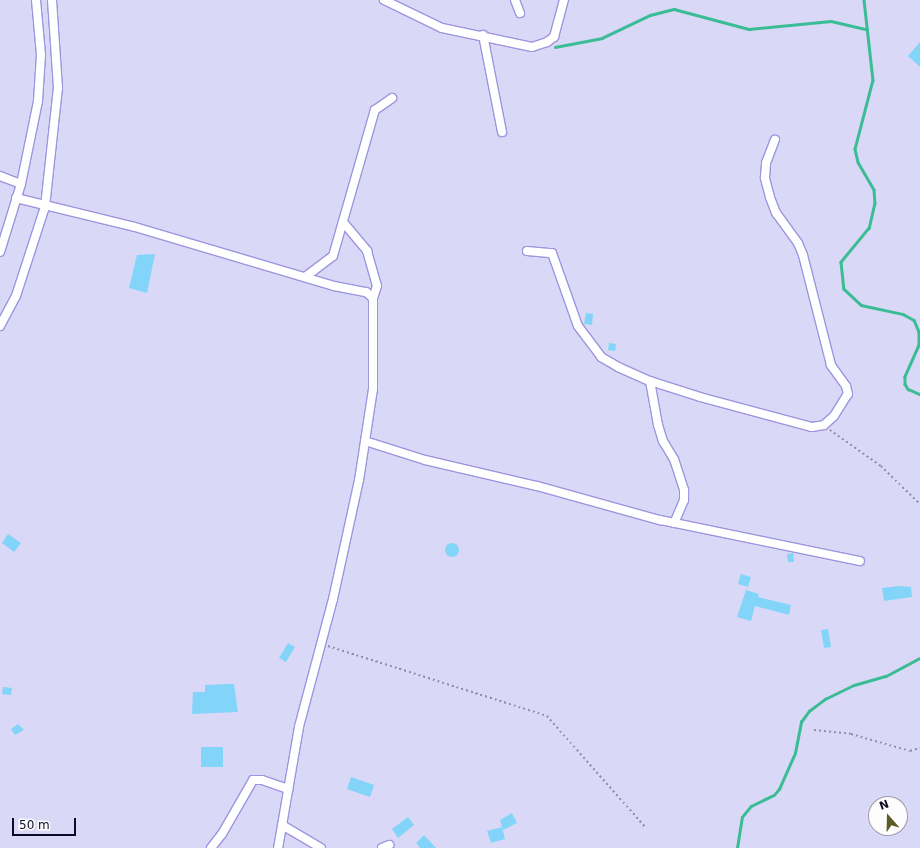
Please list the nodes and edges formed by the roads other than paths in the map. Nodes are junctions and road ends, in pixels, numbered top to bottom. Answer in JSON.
{"nodes":[{"id":1,"x":36,"y":0,"type":"edge"},
{"id":2,"x":52,"y":0,"type":"edge"},
{"id":3,"x":384,"y":0,"type":"edge"},
{"id":4,"x":515,"y":0,"type":"edge"},
{"id":5,"x":564,"y":0,"type":"edge"},
{"id":6,"x":520,"y":13,"type":"dead end"},
{"id":7,"x":483,"y":35,"type":"junction"},
{"id":8,"x":392,"y":98,"type":"dead end"},
{"id":9,"x":502,"y":132,"type":"dead end"},
{"id":10,"x":775,"y":140,"type":"dead end"},
{"id":11,"x":0,"y":176,"type":"edge"},
{"id":12,"x":21,"y":184,"type":"junction"},
{"id":13,"x":16,"y":198,"type":"junction"},
{"id":14,"x":45,"y":207,"type":"junction"},
{"id":15,"x":343,"y":222,"type":"junction"},
{"id":16,"x":527,"y":251,"type":"dead end"},
{"id":17,"x":0,"y":252,"type":"edge"},
{"id":18,"x":305,"y":277,"type":"junction"},
{"id":19,"x":373,"y":298,"type":"junction"},
{"id":20,"x":0,"y":326,"type":"edge"},
{"id":21,"x":650,"y":381,"type":"junction"},
{"id":22,"x":365,"y":441,"type":"junction"},
{"id":23,"x":674,"y":523,"type":"junction"},
{"id":24,"x":860,"y":561,"type":"dead end"},
{"id":25,"x":288,"y":789,"type":"junction"},
{"id":26,"x":282,"y":825,"type":"junction"},
{"id":27,"x":211,"y":848,"type":"edge"},
{"id":28,"x":278,"y":848,"type":"edge"},
{"id":29,"x":321,"y":848,"type":"edge"}],
"edges":[{"from":1,"to":12,"type":"street"},
{"from":2,"to":14,"type":"street"},
{"from":3,"to":7,"type":"street"},
{"from":4,"to":6,"type":"street"},
{"from":5,"to":7,"type":"street"},
{"from":7,"to":9,"type":"street"},
{"from":8,"to":15,"type":"street"},
{"from":10,"to":21,"type":"street"},
{"from":11,"to":12,"type":"street"},
{"from":12,"to":13,"type":"street"},
{"from":13,"to":14,"type":"street"},
{"from":13,"to":17,"type":"street"},
{"from":14,"to":18,"type":"street"},
{"from":14,"to":20,"type":"street"},
{"from":15,"to":18,"type":"street"},
{"from":15,"to":19,"type":"street"},
{"from":16,"to":21,"type":"street"},
{"from":18,"to":19,"type":"street"},
{"from":19,"to":22,"type":"street"},
{"from":21,"to":23,"type":"street"},
{"from":22,"to":23,"type":"street"},
{"from":22,"to":25,"type":"street"},
{"from":23,"to":24,"type":"street"},
{"from":25,"to":26,"type":"street"},
{"from":25,"to":27,"type":"street"},
{"from":26,"to":28,"type":"street"},
{"from":26,"to":29,"type":"street"}]}
